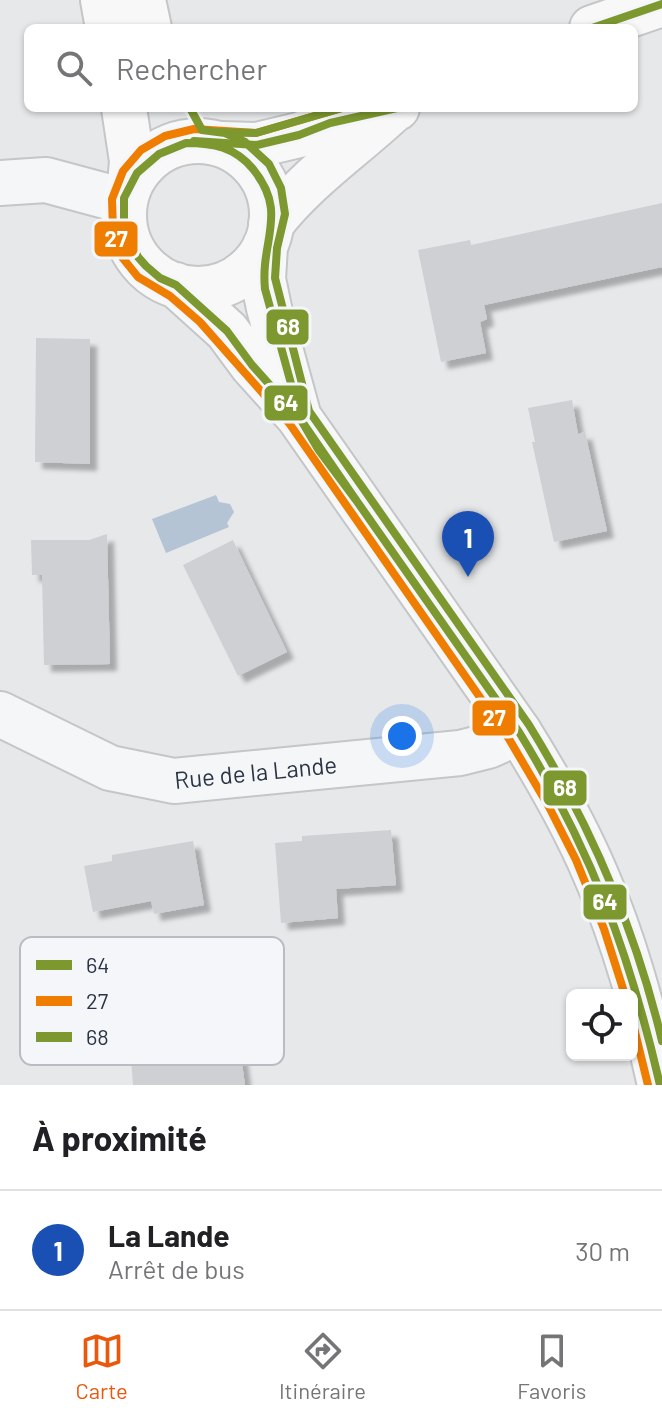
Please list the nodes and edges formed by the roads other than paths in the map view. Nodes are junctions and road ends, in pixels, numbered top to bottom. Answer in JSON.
{"nodes":[{"id":1,"x":103,"y":0,"type":"edge"},
{"id":2,"x":143,"y":0,"type":"edge"},
{"id":3,"x":662,"y":4,"type":"edge"},
{"id":4,"x":107,"y":24,"type":"edge"},
{"id":5,"x":148,"y":24,"type":"edge"},
{"id":6,"x":604,"y":24,"type":"edge"},
{"id":7,"x":125,"y":112,"type":"edge"},
{"id":8,"x":380,"y":112,"type":"edge"},
{"id":9,"x":391,"y":112,"type":"edge"},
{"id":10,"x":197,"y":131,"type":"edge"},
{"id":11,"x":0,"y":183,"type":"edge"},
{"id":12,"x":127,"y":193,"type":"junction"},
{"id":13,"x":268,"y":235,"type":"junction"},
{"id":14,"x":176,"y":285,"type":"junction"},
{"id":15,"x":298,"y":416,"type":"junction"},
{"id":16,"x":0,"y":714,"type":"edge"},
{"id":17,"x":519,"y":732,"type":"junction"},
{"id":18,"x":660,"y":1085,"type":"edge"}],
"edges":[{"from":1,"to":4,"type":"street"},
{"from":2,"to":5,"type":"street"},
{"from":3,"to":6,"type":"street"},
{"from":7,"to":12,"type":"street"},
{"from":8,"to":10,"type":"street"},
{"from":9,"to":13,"type":"street"},
{"from":10,"to":12,"type":"street"},
{"from":10,"to":13,"type":"street"},
{"from":11,"to":12,"type":"street"},
{"from":12,"to":14,"type":"street"},
{"from":13,"to":14,"type":"street"},
{"from":13,"to":15,"type":"street"},
{"from":14,"to":15,"type":"street"},
{"from":15,"to":17,"type":"street"},
{"from":16,"to":17,"type":"street","name":"Rue de la Lande"},
{"from":17,"to":18,"type":"street"}]}
